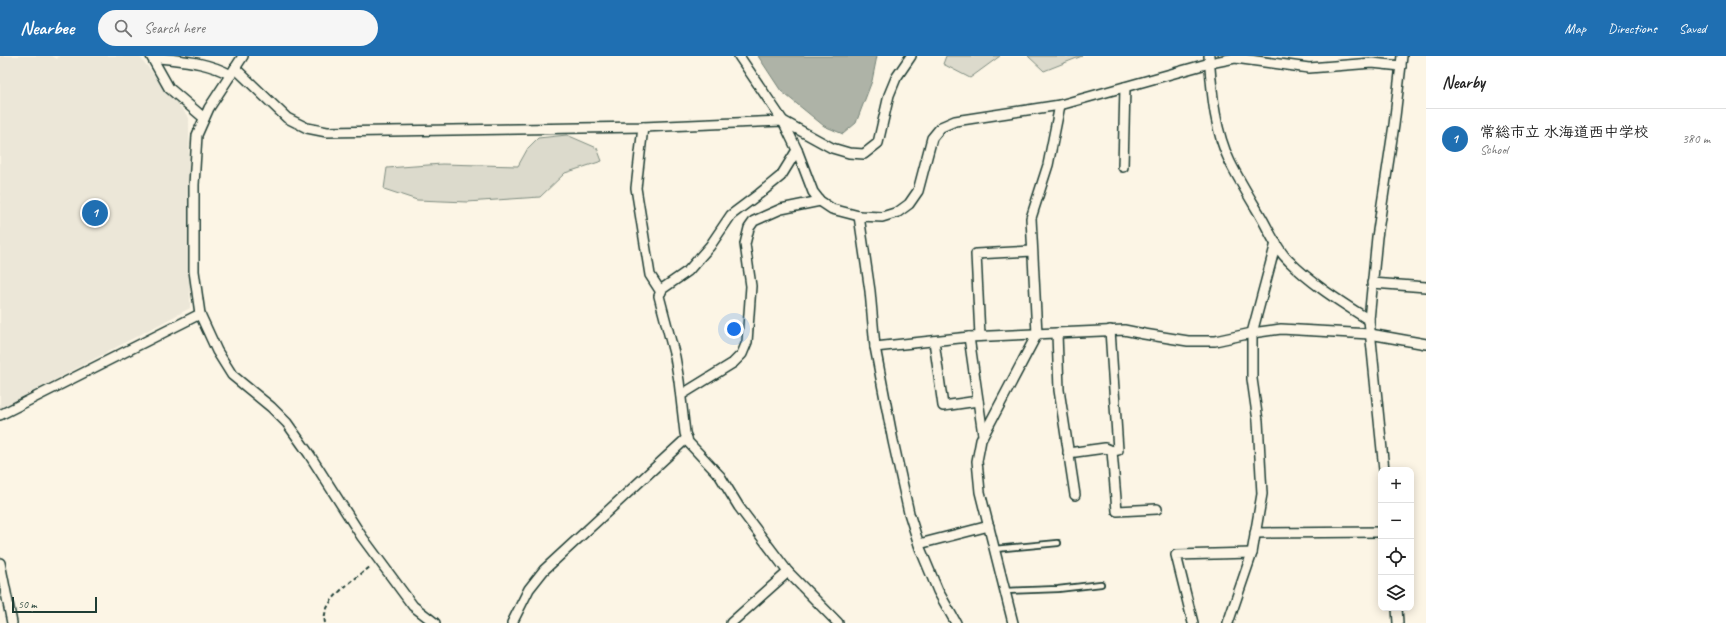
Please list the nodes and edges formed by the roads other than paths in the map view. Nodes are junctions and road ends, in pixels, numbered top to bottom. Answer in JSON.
{"nodes":[{"id":1,"x":152,"y":56,"type":"edge"},
{"id":2,"x":243,"y":56,"type":"edge"},
{"id":3,"x":739,"y":56,"type":"edge"},
{"id":4,"x":911,"y":56,"type":"edge"},
{"id":5,"x":1402,"y":56,"type":"edge"},
{"id":6,"x":1209,"y":60,"type":"edge"},
{"id":7,"x":1401,"y":66,"type":"junction"},
{"id":8,"x":233,"y":72,"type":"junction"},
{"id":9,"x":1125,"y":87,"type":"junction"},
{"id":10,"x":1060,"y":105,"type":"junction"},
{"id":11,"x":204,"y":118,"type":"junction"},
{"id":12,"x":783,"y":121,"type":"junction"},
{"id":13,"x":643,"y":127,"type":"junction"},
{"id":14,"x":797,"y":150,"type":"junction"},
{"id":15,"x":1123,"y":167,"type":"dead end"},
{"id":16,"x":820,"y":201,"type":"junction"},
{"id":17,"x":859,"y":216,"type":"junction"},
{"id":18,"x":1276,"y":243,"type":"junction"},
{"id":19,"x":1032,"y":251,"type":"junction"},
{"id":20,"x":1372,"y":283,"type":"junction"},
{"id":21,"x":1426,"y":287,"type":"edge"},
{"id":22,"x":661,"y":292,"type":"junction"},
{"id":23,"x":200,"y":314,"type":"junction"},
{"id":24,"x":1369,"y":320,"type":"junction"},
{"id":25,"x":1110,"y":330,"type":"junction"},
{"id":26,"x":1057,"y":333,"type":"junction"},
{"id":27,"x":1252,"y":333,"type":"junction"},
{"id":28,"x":1037,"y":334,"type":"junction"},
{"id":29,"x":1370,"y":334,"type":"junction"},
{"id":30,"x":980,"y":336,"type":"junction"},
{"id":31,"x":969,"y":337,"type":"junction"},
{"id":32,"x":934,"y":341,"type":"junction"},
{"id":33,"x":1426,"y":344,"type":"edge"},
{"id":34,"x":875,"y":347,"type":"junction"},
{"id":35,"x":680,"y":395,"type":"junction"},
{"id":36,"x":978,"y":401,"type":"junction"},
{"id":37,"x":0,"y":415,"type":"edge"},
{"id":38,"x":983,"y":435,"type":"junction"},
{"id":39,"x":687,"y":438,"type":"junction"},
{"id":40,"x":1112,"y":451,"type":"junction"},
{"id":41,"x":1068,"y":453,"type":"junction"},
{"id":42,"x":1384,"y":467,"type":"edge"},
{"id":43,"x":1075,"y":495,"type":"dead end"},
{"id":44,"x":1158,"y":509,"type":"dead end"},
{"id":45,"x":989,"y":526,"type":"junction"},
{"id":46,"x":1378,"y":532,"type":"edge"},
{"id":47,"x":1255,"y":533,"type":"junction"},
{"id":48,"x":1058,"y":543,"type":"dead end"},
{"id":49,"x":919,"y":544,"type":"junction"},
{"id":50,"x":995,"y":549,"type":"junction"},
{"id":51,"x":1252,"y":553,"type":"junction"},
{"id":52,"x":0,"y":563,"type":"edge"},
{"id":53,"x":788,"y":572,"type":"junction"},
{"id":54,"x":1101,"y":584,"type":"dead end"},
{"id":55,"x":1005,"y":591,"type":"junction"},
{"id":56,"x":1397,"y":611,"type":"edge"},
{"id":57,"x":12,"y":623,"type":"edge"},
{"id":58,"x":435,"y":623,"type":"edge"},
{"id":59,"x":512,"y":623,"type":"edge"},
{"id":60,"x":731,"y":623,"type":"edge"},
{"id":61,"x":838,"y":623,"type":"edge"},
{"id":62,"x":956,"y":623,"type":"edge"},
{"id":63,"x":1013,"y":623,"type":"edge"},
{"id":64,"x":1193,"y":623,"type":"edge"},
{"id":65,"x":1228,"y":623,"type":"edge"},
{"id":66,"x":1398,"y":623,"type":"edge"}],
"edges":[{"from":1,"to":8,"type":"street"},
{"from":1,"to":11,"type":"street"},
{"from":2,"to":8,"type":"street"},
{"from":3,"to":12,"type":"street"},
{"from":4,"to":12,"type":"street"},
{"from":5,"to":7,"type":"street"},
{"from":6,"to":7,"type":"street"},
{"from":6,"to":9,"type":"street"},
{"from":6,"to":18,"type":"street"},
{"from":7,"to":20,"type":"street"},
{"from":8,"to":11,"type":"street"},
{"from":8,"to":13,"type":"street"},
{"from":9,"to":10,"type":"street"},
{"from":9,"to":15,"type":"street"},
{"from":10,"to":17,"type":"street"},
{"from":10,"to":19,"type":"street"},
{"from":11,"to":23,"type":"street"},
{"from":12,"to":13,"type":"street"},
{"from":12,"to":14,"type":"street"},
{"from":13,"to":22,"type":"street"},
{"from":14,"to":16,"type":"street"},
{"from":14,"to":22,"type":"street"},
{"from":16,"to":17,"type":"street"},
{"from":16,"to":35,"type":"street"},
{"from":17,"to":34,"type":"street"},
{"from":18,"to":24,"type":"street"},
{"from":18,"to":27,"type":"street"},
{"from":19,"to":28,"type":"street"},
{"from":19,"to":30,"type":"street"},
{"from":20,"to":21,"type":"street"},
{"from":20,"to":24,"type":"street"},
{"from":22,"to":35,"type":"street"},
{"from":23,"to":37,"type":"street"},
{"from":23,"to":58,"type":"street"},
{"from":24,"to":29,"type":"street"},
{"from":25,"to":26,"type":"street"},
{"from":25,"to":27,"type":"street"},
{"from":25,"to":40,"type":"street"},
{"from":26,"to":28,"type":"street"},
{"from":26,"to":41,"type":"street"},
{"from":27,"to":29,"type":"street"},
{"from":27,"to":47,"type":"street"},
{"from":28,"to":30,"type":"street"},
{"from":28,"to":38,"type":"street"},
{"from":29,"to":33,"type":"street"},
{"from":29,"to":42,"type":"street"},
{"from":30,"to":31,"type":"street"},
{"from":31,"to":32,"type":"street"},
{"from":31,"to":36,"type":"street"},
{"from":32,"to":34,"type":"street"},
{"from":32,"to":36,"type":"street"},
{"from":34,"to":49,"type":"street"},
{"from":35,"to":39,"type":"street"},
{"from":36,"to":38,"type":"street"},
{"from":38,"to":45,"type":"street"},
{"from":39,"to":53,"type":"street"},
{"from":39,"to":59,"type":"street"},
{"from":40,"to":41,"type":"street"},
{"from":40,"to":44,"type":"street"},
{"from":41,"to":43,"type":"street"},
{"from":45,"to":49,"type":"street"},
{"from":45,"to":50,"type":"street"},
{"from":46,"to":47,"type":"street"},
{"from":47,"to":51,"type":"street"},
{"from":48,"to":50,"type":"lane"},
{"from":49,"to":62,"type":"street"},
{"from":50,"to":55,"type":"street"},
{"from":51,"to":64,"type":"street"},
{"from":51,"to":65,"type":"street"},
{"from":52,"to":57,"type":"street"},
{"from":53,"to":60,"type":"street"},
{"from":53,"to":61,"type":"street"},
{"from":54,"to":55,"type":"lane"},
{"from":55,"to":63,"type":"street"},
{"from":56,"to":66,"type":"street"}]}
